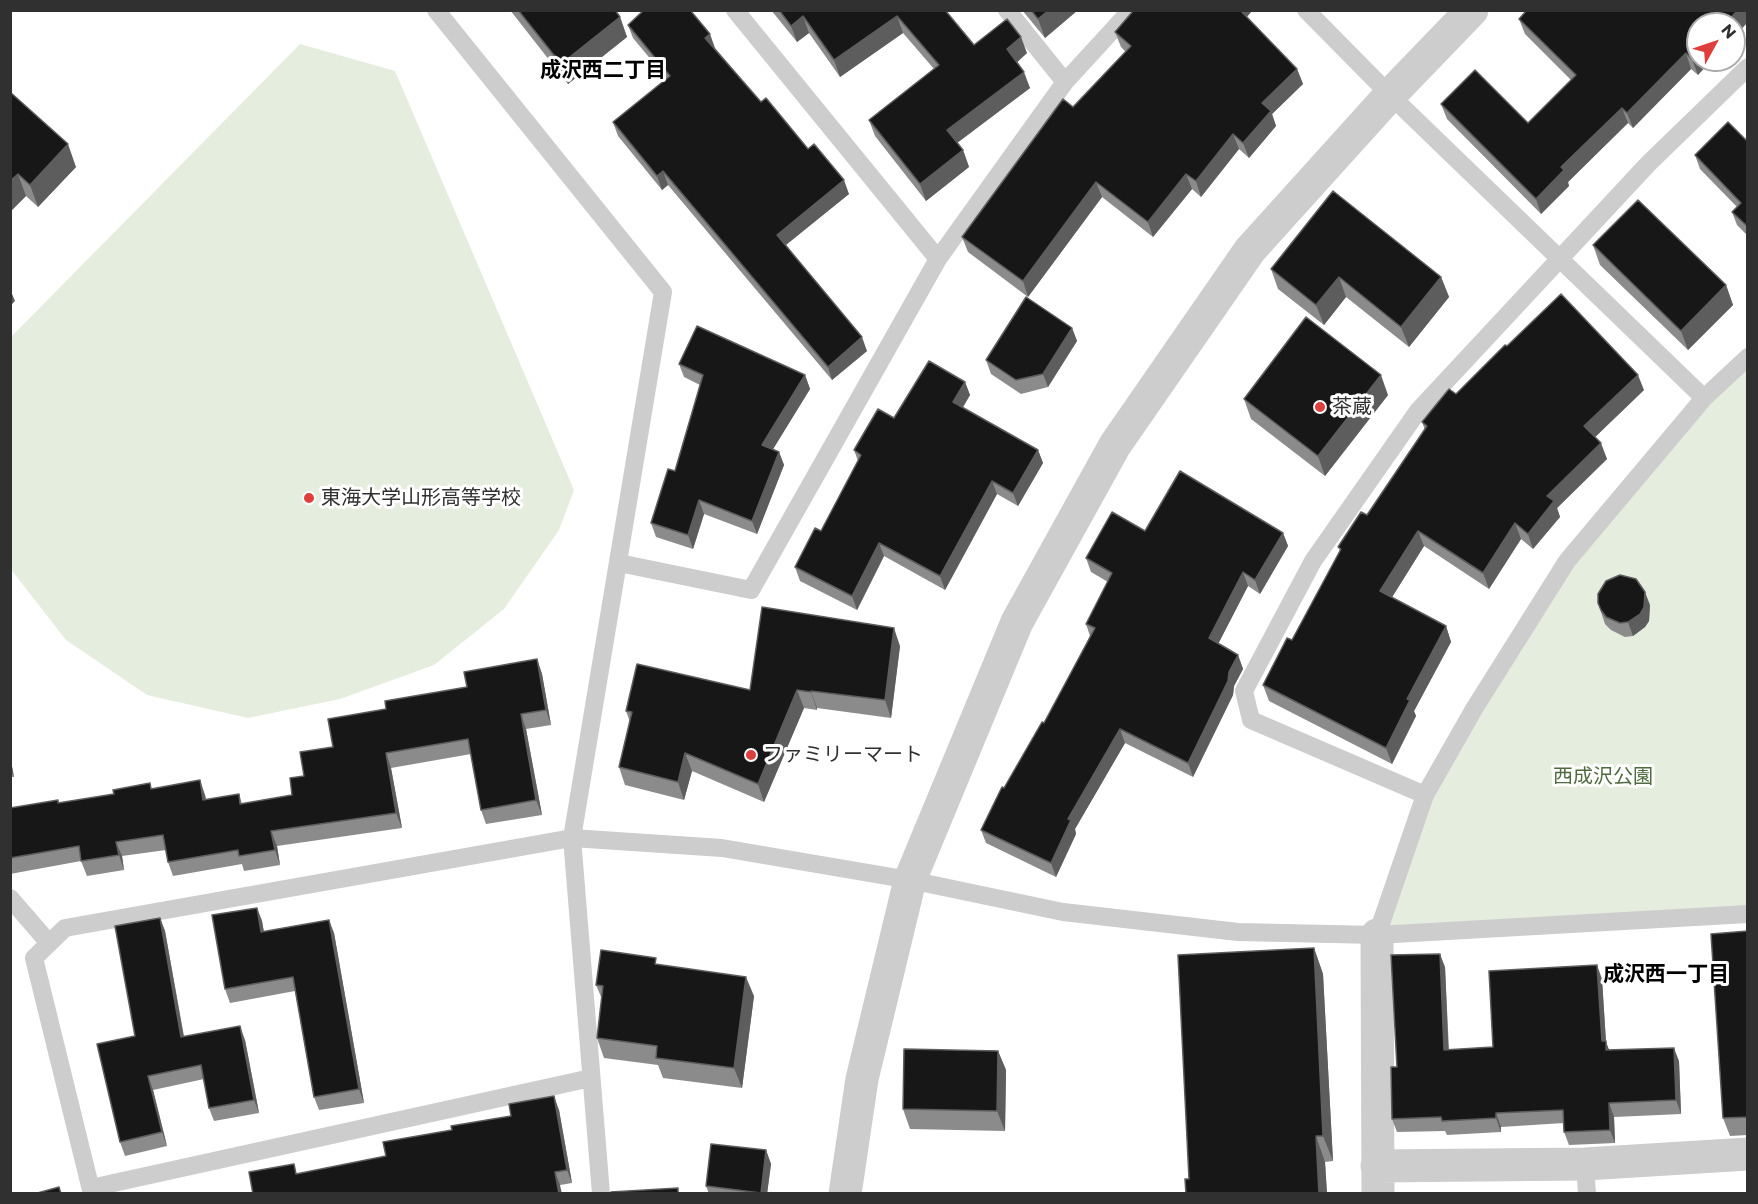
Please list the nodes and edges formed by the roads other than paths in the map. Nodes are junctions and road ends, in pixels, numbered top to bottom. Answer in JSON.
{"nodes":[{"id":1,"x":436,"y":10,"type":"edge"},
{"id":2,"x":735,"y":10,"type":"edge"},
{"id":3,"x":1007,"y":10,"type":"edge"},
{"id":4,"x":1131,"y":10,"type":"edge"},
{"id":5,"x":1306,"y":10,"type":"edge"},
{"id":6,"x":1472,"y":10,"type":"edge"},
{"id":7,"x":1748,"y":67,"type":"edge"},
{"id":8,"x":1065,"y":82,"type":"junction"},
{"id":9,"x":1390,"y":95,"type":"junction"},
{"id":10,"x":1560,"y":257,"type":"junction"},
{"id":11,"x":938,"y":259,"type":"junction"},
{"id":12,"x":1748,"y":357,"type":"edge"},
{"id":13,"x":1704,"y":398,"type":"junction"},
{"id":14,"x":619,"y":563,"type":"junction"},
{"id":15,"x":1425,"y":795,"type":"junction"},
{"id":16,"x":572,"y":838,"type":"junction"},
{"id":17,"x":910,"y":880,"type":"junction"},
{"id":18,"x":10,"y":898,"type":"edge"},
{"id":19,"x":1748,"y":914,"type":"edge"},
{"id":20,"x":1377,"y":935,"type":"junction"},
{"id":21,"x":49,"y":943,"type":"junction"},
{"id":22,"x":591,"y":1078,"type":"junction"},
{"id":23,"x":1748,"y":1154,"type":"edge"},
{"id":24,"x":1586,"y":1179,"type":"edge"},
{"id":25,"x":1377,"y":1180,"type":"edge"},
{"id":26,"x":91,"y":1191,"type":"edge"},
{"id":27,"x":601,"y":1194,"type":"edge"},
{"id":28,"x":845,"y":1194,"type":"edge"}],
"edges":[{"from":1,"to":14,"type":"lane"},
{"from":2,"to":11,"type":"lane"},
{"from":3,"to":8,"type":"lane"},
{"from":4,"to":8,"type":"lane"},
{"from":5,"to":9,"type":"lane"},
{"from":6,"to":9,"type":"street"},
{"from":7,"to":10,"type":"lane"},
{"from":8,"to":11,"type":"lane"},
{"from":9,"to":10,"type":"lane"},
{"from":9,"to":17,"type":"street"},
{"from":10,"to":13,"type":"lane"},
{"from":10,"to":15,"type":"lane"},
{"from":11,"to":14,"type":"lane"},
{"from":12,"to":13,"type":"lane"},
{"from":13,"to":15,"type":"lane"},
{"from":14,"to":16,"type":"lane"},
{"from":15,"to":20,"type":"lane"},
{"from":16,"to":17,"type":"lane"},
{"from":16,"to":21,"type":"lane"},
{"from":16,"to":22,"type":"lane"},
{"from":17,"to":20,"type":"lane"},
{"from":17,"to":28,"type":"street"},
{"from":18,"to":21,"type":"lane"},
{"from":19,"to":20,"type":"lane"},
{"from":20,"to":25,"type":"street"},
{"from":21,"to":26,"type":"lane"},
{"from":22,"to":26,"type":"lane"},
{"from":22,"to":27,"type":"lane"},
{"from":23,"to":24,"type":"street"},
{"from":24,"to":25,"type":"street"}]}
